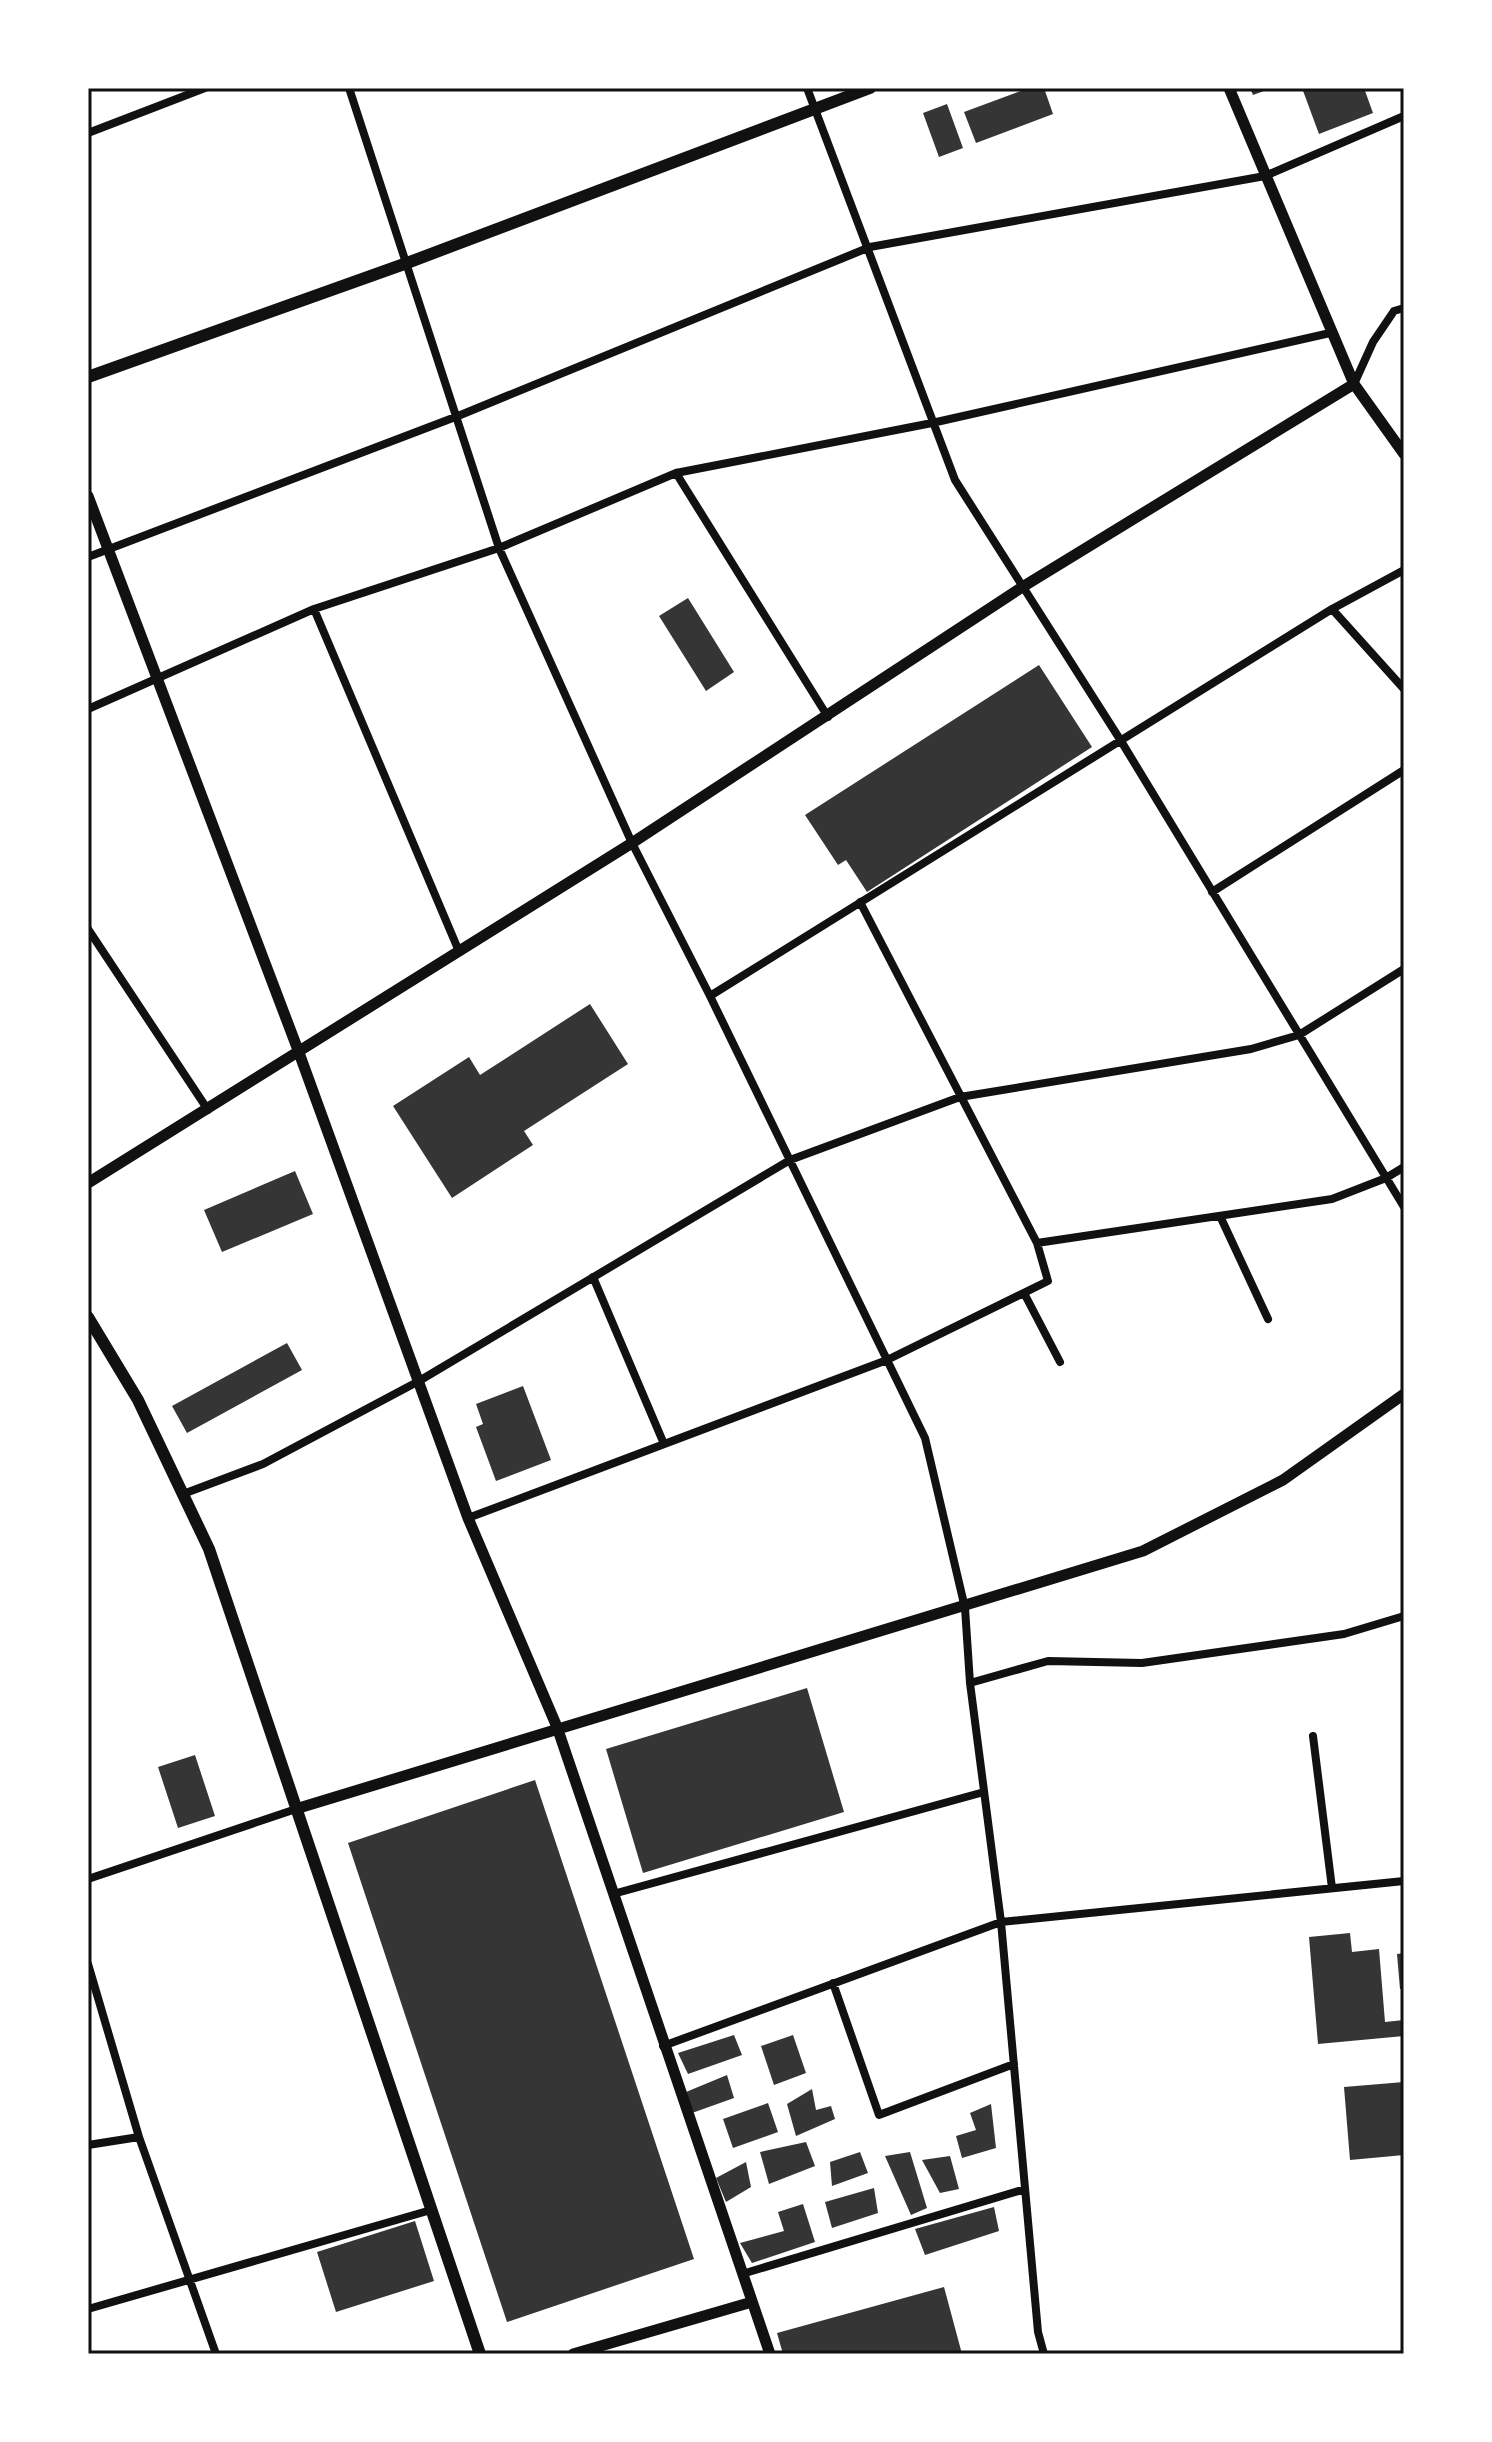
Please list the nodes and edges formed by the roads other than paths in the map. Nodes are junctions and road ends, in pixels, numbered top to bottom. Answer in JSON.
{"nodes":[{"id":1,"x":205,"y":88,"type":"edge"},
{"id":2,"x":349,"y":88,"type":"edge"},
{"id":3,"x":807,"y":88,"type":"edge"},
{"id":4,"x":870,"y":88,"type":"edge"},
{"id":5,"x":1229,"y":88,"type":"edge"},
{"id":6,"x":815,"y":108,"type":"junction"},
{"id":7,"x":1404,"y":116,"type":"edge"},
{"id":8,"x":88,"y":133,"type":"edge"},
{"id":9,"x":1265,"y":176,"type":"junction"},
{"id":10,"x":870,"y":247,"type":"junction"},
{"id":11,"x":407,"y":263,"type":"junction"},
{"id":12,"x":1404,"y":308,"type":"edge"},
{"id":13,"x":1330,"y":333,"type":"junction"},
{"id":14,"x":88,"y":377,"type":"edge"},
{"id":15,"x":1354,"y":384,"type":"junction"},
{"id":16,"x":458,"y":416,"type":"junction"},
{"id":17,"x":932,"y":423,"type":"junction"},
{"id":18,"x":1404,"y":454,"type":"edge"},
{"id":19,"x":676,"y":473,"type":"junction"},
{"id":20,"x":88,"y":496,"type":"edge"},
{"id":21,"x":499,"y":548,"type":"junction"},
{"id":22,"x":109,"y":551,"type":"junction"},
{"id":23,"x":88,"y":557,"type":"edge"},
{"id":24,"x":1404,"y":570,"type":"edge"},
{"id":25,"x":1024,"y":586,"type":"junction"},
{"id":26,"x":314,"y":609,"type":"junction"},
{"id":27,"x":1332,"y":609,"type":"junction"},
{"id":28,"x":159,"y":678,"type":"junction"},
{"id":29,"x":1404,"y":689,"type":"edge"},
{"id":30,"x":88,"y":709,"type":"edge"},
{"id":31,"x":828,"y":718,"type":"junction"},
{"id":32,"x":1121,"y":741,"type":"junction"},
{"id":33,"x":1404,"y":770,"type":"edge"},
{"id":34,"x":632,"y":843,"type":"junction"},
{"id":35,"x":1212,"y":892,"type":"junction"},
{"id":36,"x":860,"y":902,"type":"junction"},
{"id":37,"x":88,"y":929,"type":"edge"},
{"id":38,"x":458,"y":949,"type":"junction"},
{"id":39,"x":1404,"y":969,"type":"edge"},
{"id":40,"x":710,"y":996,"type":"junction"},
{"id":41,"x":1299,"y":1035,"type":"junction"},
{"id":42,"x":298,"y":1050,"type":"junction"},
{"id":43,"x":960,"y":1097,"type":"junction"},
{"id":44,"x":208,"y":1110,"type":"junction"},
{"id":45,"x":790,"y":1160,"type":"junction"},
{"id":46,"x":1404,"y":1167,"type":"edge"},
{"id":47,"x":1386,"y":1178,"type":"junction"},
{"id":48,"x":88,"y":1183,"type":"edge"},
{"id":49,"x":1404,"y":1207,"type":"edge"},
{"id":50,"x":1220,"y":1216,"type":"junction"},
{"id":51,"x":1037,"y":1243,"type":"junction"},
{"id":52,"x":593,"y":1277,"type":"junction"},
{"id":53,"x":1024,"y":1293,"type":"junction"},
{"id":54,"x":88,"y":1317,"type":"edge"},
{"id":55,"x":1268,"y":1319,"type":"dead end"},
{"id":56,"x":887,"y":1360,"type":"junction"},
{"id":57,"x":1060,"y":1362,"type":"dead end"},
{"id":58,"x":419,"y":1381,"type":"junction"},
{"id":59,"x":1404,"y":1394,"type":"edge"},
{"id":60,"x":664,"y":1444,"type":"junction"},
{"id":61,"x":183,"y":1494,"type":"junction"},
{"id":62,"x":468,"y":1518,"type":"junction"},
{"id":63,"x":965,"y":1608,"type":"junction"},
{"id":64,"x":1404,"y":1616,"type":"edge"},
{"id":65,"x":970,"y":1683,"type":"junction"},
{"id":66,"x":557,"y":1727,"type":"junction"},
{"id":67,"x":1313,"y":1736,"type":"dead end"},
{"id":68,"x":984,"y":1792,"type":"junction"},
{"id":69,"x":299,"y":1808,"type":"junction"},
{"id":70,"x":88,"y":1879,"type":"edge"},
{"id":71,"x":1404,"y":1881,"type":"edge"},
{"id":72,"x":1332,"y":1888,"type":"junction"},
{"id":73,"x":613,"y":1894,"type":"junction"},
{"id":74,"x":1001,"y":1922,"type":"junction"},
{"id":75,"x":88,"y":1964,"type":"edge"},
{"id":76,"x":833,"y":1983,"type":"junction"},
{"id":77,"x":663,"y":2046,"type":"junction"},
{"id":78,"x":1014,"y":2064,"type":"junction"},
{"id":79,"x":139,"y":2137,"type":"junction"},
{"id":80,"x":88,"y":2145,"type":"edge"},
{"id":81,"x":1025,"y":2189,"type":"junction"},
{"id":82,"x":431,"y":2210,"type":"junction"},
{"id":83,"x":742,"y":2274,"type":"junction"},
{"id":84,"x":191,"y":2278,"type":"junction"},
{"id":85,"x":752,"y":2302,"type":"junction"},
{"id":86,"x":88,"y":2309,"type":"edge"},
{"id":87,"x":216,"y":2354,"type":"edge"},
{"id":88,"x":480,"y":2354,"type":"edge"},
{"id":89,"x":573,"y":2354,"type":"edge"},
{"id":90,"x":770,"y":2354,"type":"edge"},
{"id":91,"x":1044,"y":2354,"type":"edge"}],
"edges":[{"from":1,"to":8,"type":"street"},
{"from":2,"to":11,"type":"street"},
{"from":3,"to":6,"type":"street"},
{"from":4,"to":6,"type":"main road"},
{"from":5,"to":9,"type":"street"},
{"from":6,"to":10,"type":"street"},
{"from":6,"to":11,"type":"main road"},
{"from":7,"to":9,"type":"street"},
{"from":9,"to":10,"type":"street"},
{"from":9,"to":13,"type":"street"},
{"from":10,"to":16,"type":"street"},
{"from":10,"to":17,"type":"street"},
{"from":11,"to":14,"type":"main road"},
{"from":11,"to":16,"type":"street"},
{"from":12,"to":15,"type":"street"},
{"from":13,"to":15,"type":"street"},
{"from":13,"to":17,"type":"street"},
{"from":15,"to":18,"type":"street"},
{"from":15,"to":25,"type":"street"},
{"from":16,"to":21,"type":"street"},
{"from":16,"to":22,"type":"street"},
{"from":17,"to":19,"type":"street"},
{"from":17,"to":25,"type":"street"},
{"from":19,"to":21,"type":"street"},
{"from":19,"to":31,"type":"street"},
{"from":20,"to":22,"type":"street"},
{"from":21,"to":26,"type":"street"},
{"from":21,"to":34,"type":"street"},
{"from":22,"to":23,"type":"street"},
{"from":22,"to":28,"type":"street"},
{"from":24,"to":27,"type":"street"},
{"from":25,"to":31,"type":"street"},
{"from":25,"to":32,"type":"street"},
{"from":26,"to":28,"type":"street"},
{"from":26,"to":38,"type":"street"},
{"from":27,"to":29,"type":"street"},
{"from":27,"to":32,"type":"street"},
{"from":28,"to":30,"type":"street"},
{"from":28,"to":42,"type":"street"},
{"from":31,"to":34,"type":"street"},
{"from":32,"to":35,"type":"street"},
{"from":32,"to":36,"type":"street"},
{"from":33,"to":35,"type":"street"},
{"from":34,"to":38,"type":"street"},
{"from":34,"to":40,"type":"street"},
{"from":35,"to":41,"type":"street"},
{"from":36,"to":40,"type":"street"},
{"from":36,"to":43,"type":"street"},
{"from":37,"to":44,"type":"street"},
{"from":38,"to":42,"type":"street"},
{"from":39,"to":41,"type":"street"},
{"from":40,"to":45,"type":"street"},
{"from":41,"to":43,"type":"street"},
{"from":41,"to":47,"type":"street"},
{"from":42,"to":44,"type":"street"},
{"from":42,"to":58,"type":"street"},
{"from":43,"to":45,"type":"street"},
{"from":43,"to":51,"type":"street"},
{"from":44,"to":48,"type":"street"},
{"from":45,"to":52,"type":"street"},
{"from":45,"to":56,"type":"street"},
{"from":46,"to":47,"type":"street"},
{"from":47,"to":49,"type":"street"},
{"from":47,"to":50,"type":"street"},
{"from":50,"to":51,"type":"street"},
{"from":50,"to":55,"type":"street"},
{"from":51,"to":53,"type":"street"},
{"from":52,"to":58,"type":"street"},
{"from":52,"to":60,"type":"street"},
{"from":53,"to":56,"type":"street"},
{"from":53,"to":57,"type":"street"},
{"from":54,"to":61,"type":"main road"},
{"from":56,"to":60,"type":"street"},
{"from":56,"to":63,"type":"street"},
{"from":58,"to":61,"type":"street"},
{"from":58,"to":62,"type":"street"},
{"from":59,"to":63,"type":"street"},
{"from":60,"to":62,"type":"street"},
{"from":61,"to":69,"type":"main road"},
{"from":62,"to":66,"type":"street"},
{"from":63,"to":65,"type":"street"},
{"from":63,"to":66,"type":"street"},
{"from":64,"to":65,"type":"street"},
{"from":65,"to":68,"type":"street"},
{"from":66,"to":69,"type":"street"},
{"from":66,"to":73,"type":"street"},
{"from":67,"to":72,"type":"street"},
{"from":68,"to":73,"type":"street"},
{"from":68,"to":74,"type":"street"},
{"from":69,"to":70,"type":"street"},
{"from":69,"to":82,"type":"main road"},
{"from":71,"to":72,"type":"street"},
{"from":72,"to":74,"type":"street"},
{"from":73,"to":77,"type":"street"},
{"from":74,"to":76,"type":"street"},
{"from":74,"to":78,"type":"street"},
{"from":75,"to":79,"type":"street"},
{"from":76,"to":77,"type":"street"},
{"from":76,"to":78,"type":"street"},
{"from":77,"to":83,"type":"street"},
{"from":78,"to":81,"type":"street"},
{"from":79,"to":80,"type":"street"},
{"from":79,"to":84,"type":"street"},
{"from":81,"to":83,"type":"street"},
{"from":81,"to":91,"type":"street"},
{"from":82,"to":84,"type":"street"},
{"from":82,"to":88,"type":"main road"},
{"from":83,"to":85,"type":"street"},
{"from":84,"to":86,"type":"street"},
{"from":84,"to":87,"type":"street"},
{"from":85,"to":89,"type":"street"},
{"from":85,"to":90,"type":"street"}]}
